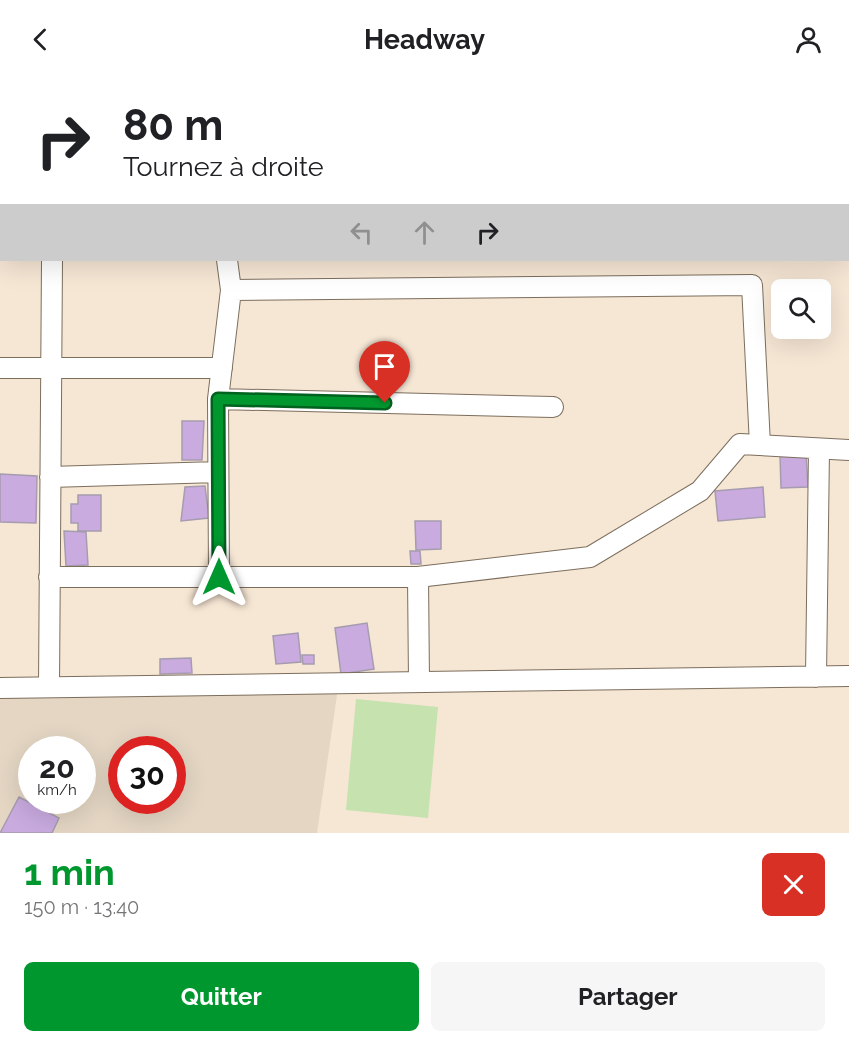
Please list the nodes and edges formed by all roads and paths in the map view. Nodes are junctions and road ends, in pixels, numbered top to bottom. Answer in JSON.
{"nodes":[{"id":1,"x":52,"y":261,"type":"edge"},
{"id":2,"x":227,"y":261,"type":"edge"},
{"id":3,"x":231,"y":290,"type":"junction"},
{"id":4,"x":222,"y":368,"type":"junction"},
{"id":5,"x":0,"y":369,"type":"edge"},
{"id":6,"x":51,"y":369,"type":"junction"},
{"id":7,"x":218,"y":399,"type":"junction"},
{"id":8,"x":553,"y":408,"type":"dead end"},
{"id":9,"x":760,"y":445,"type":"junction"},
{"id":10,"x":819,"y":449,"type":"junction"},
{"id":11,"x":849,"y":450,"type":"edge"},
{"id":12,"x":218,"y":471,"type":"junction"},
{"id":13,"x":50,"y":477,"type":"junction"},
{"id":14,"x":50,"y":577,"type":"junction"},
{"id":15,"x":219,"y":577,"type":"junction"},
{"id":16,"x":418,"y":577,"type":"junction"},
{"id":17,"x":849,"y":676,"type":"edge"},
{"id":18,"x":816,"y":677,"type":"junction"},
{"id":19,"x":419,"y":682,"type":"junction"},
{"id":20,"x":48,"y":687,"type":"junction"},
{"id":21,"x":0,"y":688,"type":"edge"}],
"edges":[{"from":1,"to":6,"type":"street"},
{"from":2,"to":3,"type":"street"},
{"from":3,"to":4,"type":"street"},
{"from":3,"to":9,"type":"street"},
{"from":4,"to":6,"type":"street"},
{"from":4,"to":7,"type":"street"},
{"from":5,"to":6,"type":"street"},
{"from":6,"to":13,"type":"street"},
{"from":7,"to":8,"type":"street"},
{"from":7,"to":12,"type":"street"},
{"from":9,"to":10,"type":"street"},
{"from":9,"to":16,"type":"street"},
{"from":10,"to":11,"type":"street"},
{"from":10,"to":18,"type":"street"},
{"from":12,"to":13,"type":"street"},
{"from":12,"to":15,"type":"street"},
{"from":13,"to":14,"type":"street"},
{"from":14,"to":15,"type":"street"},
{"from":14,"to":20,"type":"street"},
{"from":15,"to":16,"type":"street"},
{"from":16,"to":19,"type":"street"},
{"from":17,"to":18,"type":"street"},
{"from":18,"to":19,"type":"street"},
{"from":19,"to":20,"type":"street"},
{"from":20,"to":21,"type":"street"}]}
